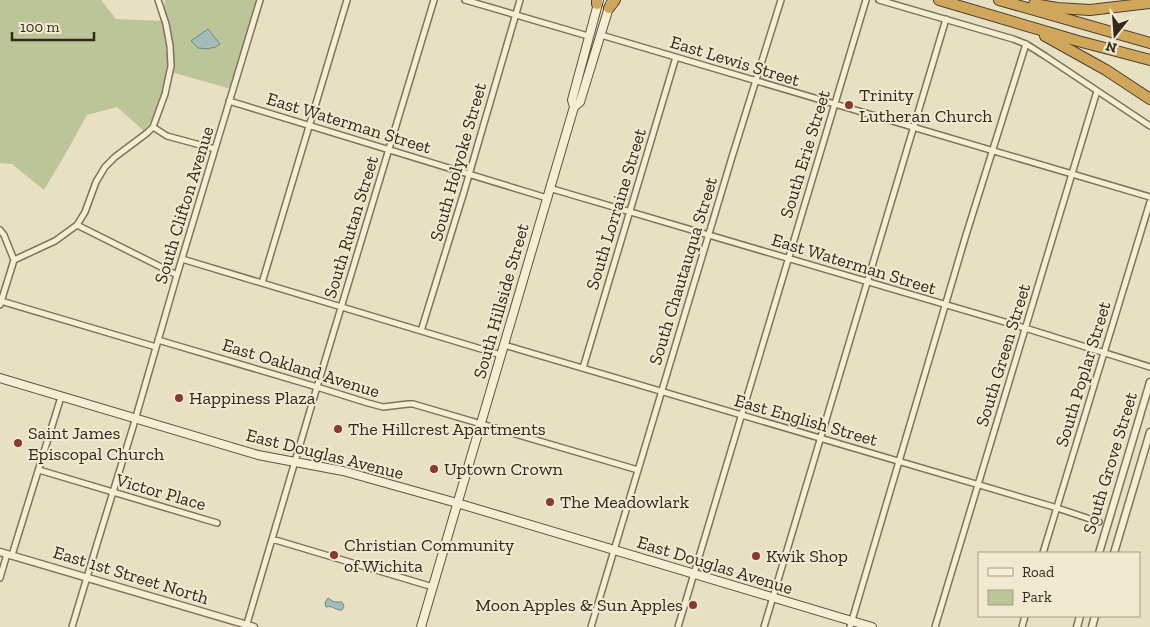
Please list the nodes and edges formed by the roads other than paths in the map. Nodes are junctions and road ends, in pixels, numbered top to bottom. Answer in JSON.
{"nodes":[{"id":1,"x":260,"y":0,"type":"edge"},
{"id":2,"x":347,"y":0,"type":"edge"},
{"id":3,"x":434,"y":0,"type":"edge"},
{"id":4,"x":466,"y":0,"type":"edge"},
{"id":5,"x":520,"y":0,"type":"edge"},
{"id":6,"x":781,"y":0,"type":"edge"},
{"id":7,"x":866,"y":0,"type":"edge"},
{"id":8,"x":880,"y":0,"type":"edge"},
{"id":9,"x":939,"y":0,"type":"edge"},
{"id":10,"x":1000,"y":0,"type":"edge"},
{"id":11,"x":1009,"y":0,"type":"edge"},
{"id":12,"x":598,"y":1,"type":"edge"},
{"id":13,"x":160,"y":2,"type":"edge"},
{"id":14,"x":612,"y":3,"type":"edge"},
{"id":15,"x":1150,"y":3,"type":"edge"},
{"id":16,"x":515,"y":15,"type":"junction"},
{"id":17,"x":946,"y":19,"type":"junction"},
{"id":18,"x":1005,"y":19,"type":"junction"},
{"id":19,"x":601,"y":35,"type":"junction"},
{"id":20,"x":588,"y":36,"type":"junction"},
{"id":21,"x":1150,"y":43,"type":"edge"},
{"id":22,"x":1026,"y":44,"type":"junction"},
{"id":23,"x":676,"y":57,"type":"junction"},
{"id":24,"x":1150,"y":60,"type":"edge"},
{"id":25,"x":756,"y":81,"type":"junction"},
{"id":26,"x":1097,"y":91,"type":"junction"},
{"id":27,"x":1150,"y":99,"type":"edge"},
{"id":28,"x":229,"y":101,"type":"junction"},
{"id":29,"x":834,"y":104,"type":"junction"},
{"id":30,"x":574,"y":107,"type":"junction"},
{"id":31,"x":310,"y":126,"type":"junction"},
{"id":32,"x":1150,"y":126,"type":"edge"},
{"id":33,"x":153,"y":127,"type":"junction"},
{"id":34,"x":914,"y":128,"type":"junction"},
{"id":35,"x":215,"y":150,"type":"junction"},
{"id":36,"x":389,"y":150,"type":"junction"},
{"id":37,"x":992,"y":151,"type":"junction"},
{"id":38,"x":469,"y":174,"type":"junction"},
{"id":39,"x":1071,"y":174,"type":"junction"},
{"id":40,"x":549,"y":188,"type":"junction"},
{"id":41,"x":1150,"y":197,"type":"edge"},
{"id":42,"x":547,"y":198,"type":"junction"},
{"id":43,"x":1150,"y":202,"type":"edge"},
{"id":44,"x":629,"y":212,"type":"junction"},
{"id":45,"x":77,"y":225,"type":"junction"},
{"id":46,"x":0,"y":230,"type":"edge"},
{"id":47,"x":708,"y":235,"type":"junction"},
{"id":48,"x":788,"y":258,"type":"junction"},
{"id":49,"x":182,"y":259,"type":"junction"},
{"id":50,"x":14,"y":260,"type":"junction"},
{"id":51,"x":177,"y":274,"type":"junction"},
{"id":52,"x":868,"y":282,"type":"junction"},
{"id":53,"x":262,"y":283,"type":"junction"},
{"id":54,"x":1,"y":303,"type":"edge"},
{"id":55,"x":945,"y":305,"type":"junction"},
{"id":56,"x":341,"y":307,"type":"junction"},
{"id":57,"x":1025,"y":328,"type":"junction"},
{"id":58,"x":421,"y":331,"type":"junction"},
{"id":59,"x":158,"y":340,"type":"junction"},
{"id":60,"x":504,"y":345,"type":"junction"},
{"id":61,"x":156,"y":347,"type":"junction"},
{"id":62,"x":1104,"y":352,"type":"junction"},
{"id":63,"x":501,"y":355,"type":"junction"},
{"id":64,"x":1150,"y":367,"type":"edge"},
{"id":65,"x":583,"y":368,"type":"junction"},
{"id":66,"x":0,"y":378,"type":"edge"},
{"id":67,"x":1150,"y":382,"type":"edge"},
{"id":68,"x":317,"y":387,"type":"junction"},
{"id":69,"x":661,"y":391,"type":"junction"},
{"id":70,"x":61,"y":396,"type":"junction"},
{"id":71,"x":741,"y":415,"type":"junction"},
{"id":72,"x":135,"y":419,"type":"junction"},
{"id":73,"x":480,"y":424,"type":"junction"},
{"id":74,"x":1150,"y":432,"type":"edge"},
{"id":75,"x":821,"y":438,"type":"junction"},
{"id":76,"x":295,"y":462,"type":"junction"},
{"id":77,"x":899,"y":462,"type":"junction"},
{"id":78,"x":39,"y":470,"type":"junction"},
{"id":79,"x":638,"y":470,"type":"junction"},
{"id":80,"x":978,"y":485,"type":"junction"},
{"id":81,"x":112,"y":492,"type":"junction"},
{"id":82,"x":457,"y":504,"type":"junction"},
{"id":83,"x":1056,"y":508,"type":"junction"},
{"id":84,"x":1099,"y":522,"type":"dead end"},
{"id":85,"x":217,"y":523,"type":"dead end"},
{"id":86,"x":272,"y":540,"type":"junction"},
{"id":87,"x":614,"y":550,"type":"junction"},
{"id":88,"x":0,"y":552,"type":"edge"},
{"id":89,"x":1043,"y":552,"type":"edge"},
{"id":90,"x":1099,"y":552,"type":"edge"},
{"id":91,"x":1114,"y":552,"type":"edge"},
{"id":92,"x":10,"y":555,"type":"junction"},
{"id":93,"x":694,"y":574,"type":"junction"},
{"id":94,"x":0,"y":578,"type":"edge"},
{"id":95,"x":87,"y":578,"type":"junction"},
{"id":96,"x":433,"y":587,"type":"junction"},
{"id":97,"x":773,"y":598,"type":"junction"},
{"id":98,"x":851,"y":624,"type":"edge"},
{"id":99,"x":249,"y":626,"type":"edge"},
{"id":100,"x":72,"y":627,"type":"edge"},
{"id":101,"x":421,"y":627,"type":"edge"},
{"id":102,"x":590,"y":627,"type":"edge"},
{"id":103,"x":678,"y":627,"type":"edge"},
{"id":104,"x":764,"y":627,"type":"edge"},
{"id":105,"x":872,"y":627,"type":"edge"},
{"id":106,"x":935,"y":627,"type":"edge"}],
"edges":[{"from":1,"to":28,"type":"street","name":"South Clifton Avenue"},
{"from":2,"to":31,"type":"street"},
{"from":3,"to":36,"type":"street","name":"South Rutan Street"},
{"from":4,"to":16,"type":"street"},
{"from":5,"to":16,"type":"street","name":"South Holyoke Street"},
{"from":6,"to":25,"type":"street","name":"South Chautauqua Street"},
{"from":7,"to":29,"type":"street","name":"South Erie Street"},
{"from":8,"to":17,"type":"street"},
{"from":9,"to":18,"type":"highway"},
{"from":10,"to":21,"type":"highway"},
{"from":11,"to":15,"type":"highway"},
{"from":12,"to":20,"type":"main road","name":"South Hillside Street"},
{"from":13,"to":33,"type":"street"},
{"from":14,"to":19,"type":"main road","name":"South Hillside Street"},
{"from":16,"to":20,"type":"street"},
{"from":16,"to":38,"type":"street","name":"South Holyoke Street"},
{"from":17,"to":22,"type":"street"},
{"from":17,"to":34,"type":"street"},
{"from":18,"to":24,"type":"highway"},
{"from":18,"to":27,"type":"highway"},
{"from":19,"to":23,"type":"street","name":"East Lewis Street"},
{"from":19,"to":30,"type":"main road","name":"South Hillside Street"},
{"from":20,"to":30,"type":"main road","name":"South Hillside Street"},
{"from":22,"to":26,"type":"street"},
{"from":22,"to":37,"type":"street"},
{"from":23,"to":25,"type":"street","name":"East Lewis Street"},
{"from":23,"to":44,"type":"street","name":"South Lorraine Street"},
{"from":25,"to":29,"type":"street","name":"East Lewis Street"},
{"from":25,"to":47,"type":"street","name":"South Chautauqua Street"},
{"from":26,"to":32,"type":"street"},
{"from":26,"to":39,"type":"street","name":"South Green Street"},
{"from":28,"to":31,"type":"street","name":"East Waterman Street"},
{"from":28,"to":35,"type":"street","name":"South Clifton Avenue"},
{"from":29,"to":34,"type":"street","name":"East Lewis Street"},
{"from":29,"to":48,"type":"street","name":"South Erie Street"},
{"from":30,"to":40,"type":"main road","name":"South Hillside Street"},
{"from":31,"to":36,"type":"street","name":"East Waterman Street"},
{"from":31,"to":53,"type":"street"},
{"from":33,"to":35,"type":"street"},
{"from":33,"to":45,"type":"street"},
{"from":34,"to":37,"type":"street","name":"East Lewis Street"},
{"from":34,"to":52,"type":"street"},
{"from":35,"to":49,"type":"street","name":"South Clifton Avenue"},
{"from":36,"to":38,"type":"street","name":"East Waterman Street"},
{"from":36,"to":56,"type":"street","name":"South Rutan Street"},
{"from":37,"to":39,"type":"street","name":"East Lewis Street"},
{"from":37,"to":55,"type":"street"},
{"from":38,"to":42,"type":"street","name":"East Waterman Street"},
{"from":38,"to":58,"type":"street","name":"South Holyoke Street"},
{"from":39,"to":41,"type":"street","name":"East Lewis Street"},
{"from":39,"to":57,"type":"street","name":"South Green Street"},
{"from":40,"to":42,"type":"main road","name":"South Hillside Street"},
{"from":40,"to":44,"type":"street","name":"East Waterman Street"},
{"from":42,"to":60,"type":"main road","name":"South Hillside Street"},
{"from":43,"to":62,"type":"street","name":"South Poplar Street"},
{"from":44,"to":47,"type":"street","name":"East Waterman Street"},
{"from":44,"to":65,"type":"street","name":"South Lorraine Street"},
{"from":45,"to":50,"type":"street"},
{"from":45,"to":51,"type":"street"},
{"from":46,"to":50,"type":"street"},
{"from":47,"to":48,"type":"street","name":"East Waterman Street"},
{"from":47,"to":69,"type":"street","name":"South Chautauqua Street"},
{"from":48,"to":52,"type":"street","name":"East Waterman Street"},
{"from":48,"to":71,"type":"street","name":"South Erie Street"},
{"from":49,"to":51,"type":"street","name":"South Clifton Avenue"},
{"from":49,"to":53,"type":"street"},
{"from":50,"to":54,"type":"street"},
{"from":51,"to":59,"type":"street","name":"South Clifton Avenue"},
{"from":52,"to":55,"type":"street","name":"East Waterman Street"},
{"from":52,"to":75,"type":"street"},
{"from":53,"to":56,"type":"street"},
{"from":54,"to":61,"type":"street"},
{"from":55,"to":57,"type":"street","name":"East Waterman Street"},
{"from":55,"to":77,"type":"street"},
{"from":56,"to":58,"type":"street"},
{"from":56,"to":68,"type":"street","name":"South Rutan Street"},
{"from":57,"to":62,"type":"street","name":"East Waterman Street"},
{"from":57,"to":80,"type":"street","name":"South Green Street"},
{"from":58,"to":63,"type":"street"},
{"from":59,"to":61,"type":"street","name":"South Clifton Avenue"},
{"from":59,"to":68,"type":"street","name":"East Oakland Avenue"},
{"from":60,"to":63,"type":"main road","name":"South Hillside Street"},
{"from":60,"to":65,"type":"street","name":"East English Street"},
{"from":61,"to":72,"type":"street","name":"South Clifton Avenue"},
{"from":62,"to":64,"type":"street","name":"East Waterman Street"},
{"from":62,"to":83,"type":"street","name":"South Poplar Street"},
{"from":63,"to":73,"type":"main road","name":"South Hillside Street"},
{"from":65,"to":69,"type":"street","name":"East English Street"},
{"from":66,"to":70,"type":"main road","name":"East Douglas Avenue"},
{"from":67,"to":90,"type":"street","name":"South Grove Street"},
{"from":68,"to":73,"type":"street","name":"East Oakland Avenue"},
{"from":68,"to":76,"type":"street","name":"South Rutan Street"},
{"from":69,"to":71,"type":"street","name":"East English Street"},
{"from":69,"to":79,"type":"street","name":"South Chautauqua Street"},
{"from":70,"to":72,"type":"main road","name":"East Douglas Avenue"},
{"from":70,"to":78,"type":"street"},
{"from":71,"to":75,"type":"street","name":"East English Street"},
{"from":71,"to":93,"type":"street","name":"South Erie Street"},
{"from":72,"to":76,"type":"main road","name":"East Douglas Avenue"},
{"from":72,"to":81,"type":"street","name":"South Clifton Avenue"},
{"from":73,"to":79,"type":"street","name":"East Oakland Avenue"},
{"from":73,"to":82,"type":"main road","name":"South Hillside Street"},
{"from":74,"to":91,"type":"street","name":"South Grove Street"},
{"from":75,"to":77,"type":"street","name":"East English Street"},
{"from":75,"to":97,"type":"street"},
{"from":76,"to":82,"type":"main road","name":"East Douglas Avenue"},
{"from":76,"to":86,"type":"street","name":"South Rutan Street"},
{"from":77,"to":80,"type":"street","name":"East English Street"},
{"from":77,"to":98,"type":"street"},
{"from":78,"to":81,"type":"street","name":"Victor Place"},
{"from":78,"to":92,"type":"street"},
{"from":79,"to":87,"type":"street","name":"South Chautauqua Street"},
{"from":80,"to":83,"type":"street","name":"East English Street"},
{"from":80,"to":106,"type":"street","name":"South Green Street"},
{"from":81,"to":85,"type":"street","name":"Victor Place"},
{"from":81,"to":95,"type":"street","name":"South Clifton Avenue"},
{"from":82,"to":87,"type":"main road","name":"East Douglas Avenue"},
{"from":82,"to":96,"type":"main road","name":"South Hillside Street"},
{"from":83,"to":84,"type":"street","name":"East English Street"},
{"from":83,"to":89,"type":"street","name":"South Poplar Street"},
{"from":86,"to":96,"type":"street"},
{"from":86,"to":99,"type":"street","name":"South Rutan Street"},
{"from":87,"to":93,"type":"main road","name":"East Douglas Avenue"},
{"from":87,"to":102,"type":"street","name":"South Chautauqua Street"},
{"from":88,"to":92,"type":"street","name":"East 1st Street North"},
{"from":92,"to":94,"type":"street"},
{"from":92,"to":95,"type":"street","name":"East 1st Street North"},
{"from":93,"to":97,"type":"main road","name":"East Douglas Avenue"},
{"from":93,"to":103,"type":"street","name":"South Erie Street"},
{"from":95,"to":99,"type":"street","name":"East 1st Street North"},
{"from":95,"to":100,"type":"street","name":"South Clifton Avenue"},
{"from":96,"to":101,"type":"main road","name":"South Hillside Street"},
{"from":97,"to":98,"type":"main road","name":"East Douglas Avenue"},
{"from":97,"to":104,"type":"street"},
{"from":98,"to":105,"type":"main road","name":"East Douglas Avenue"}]}
